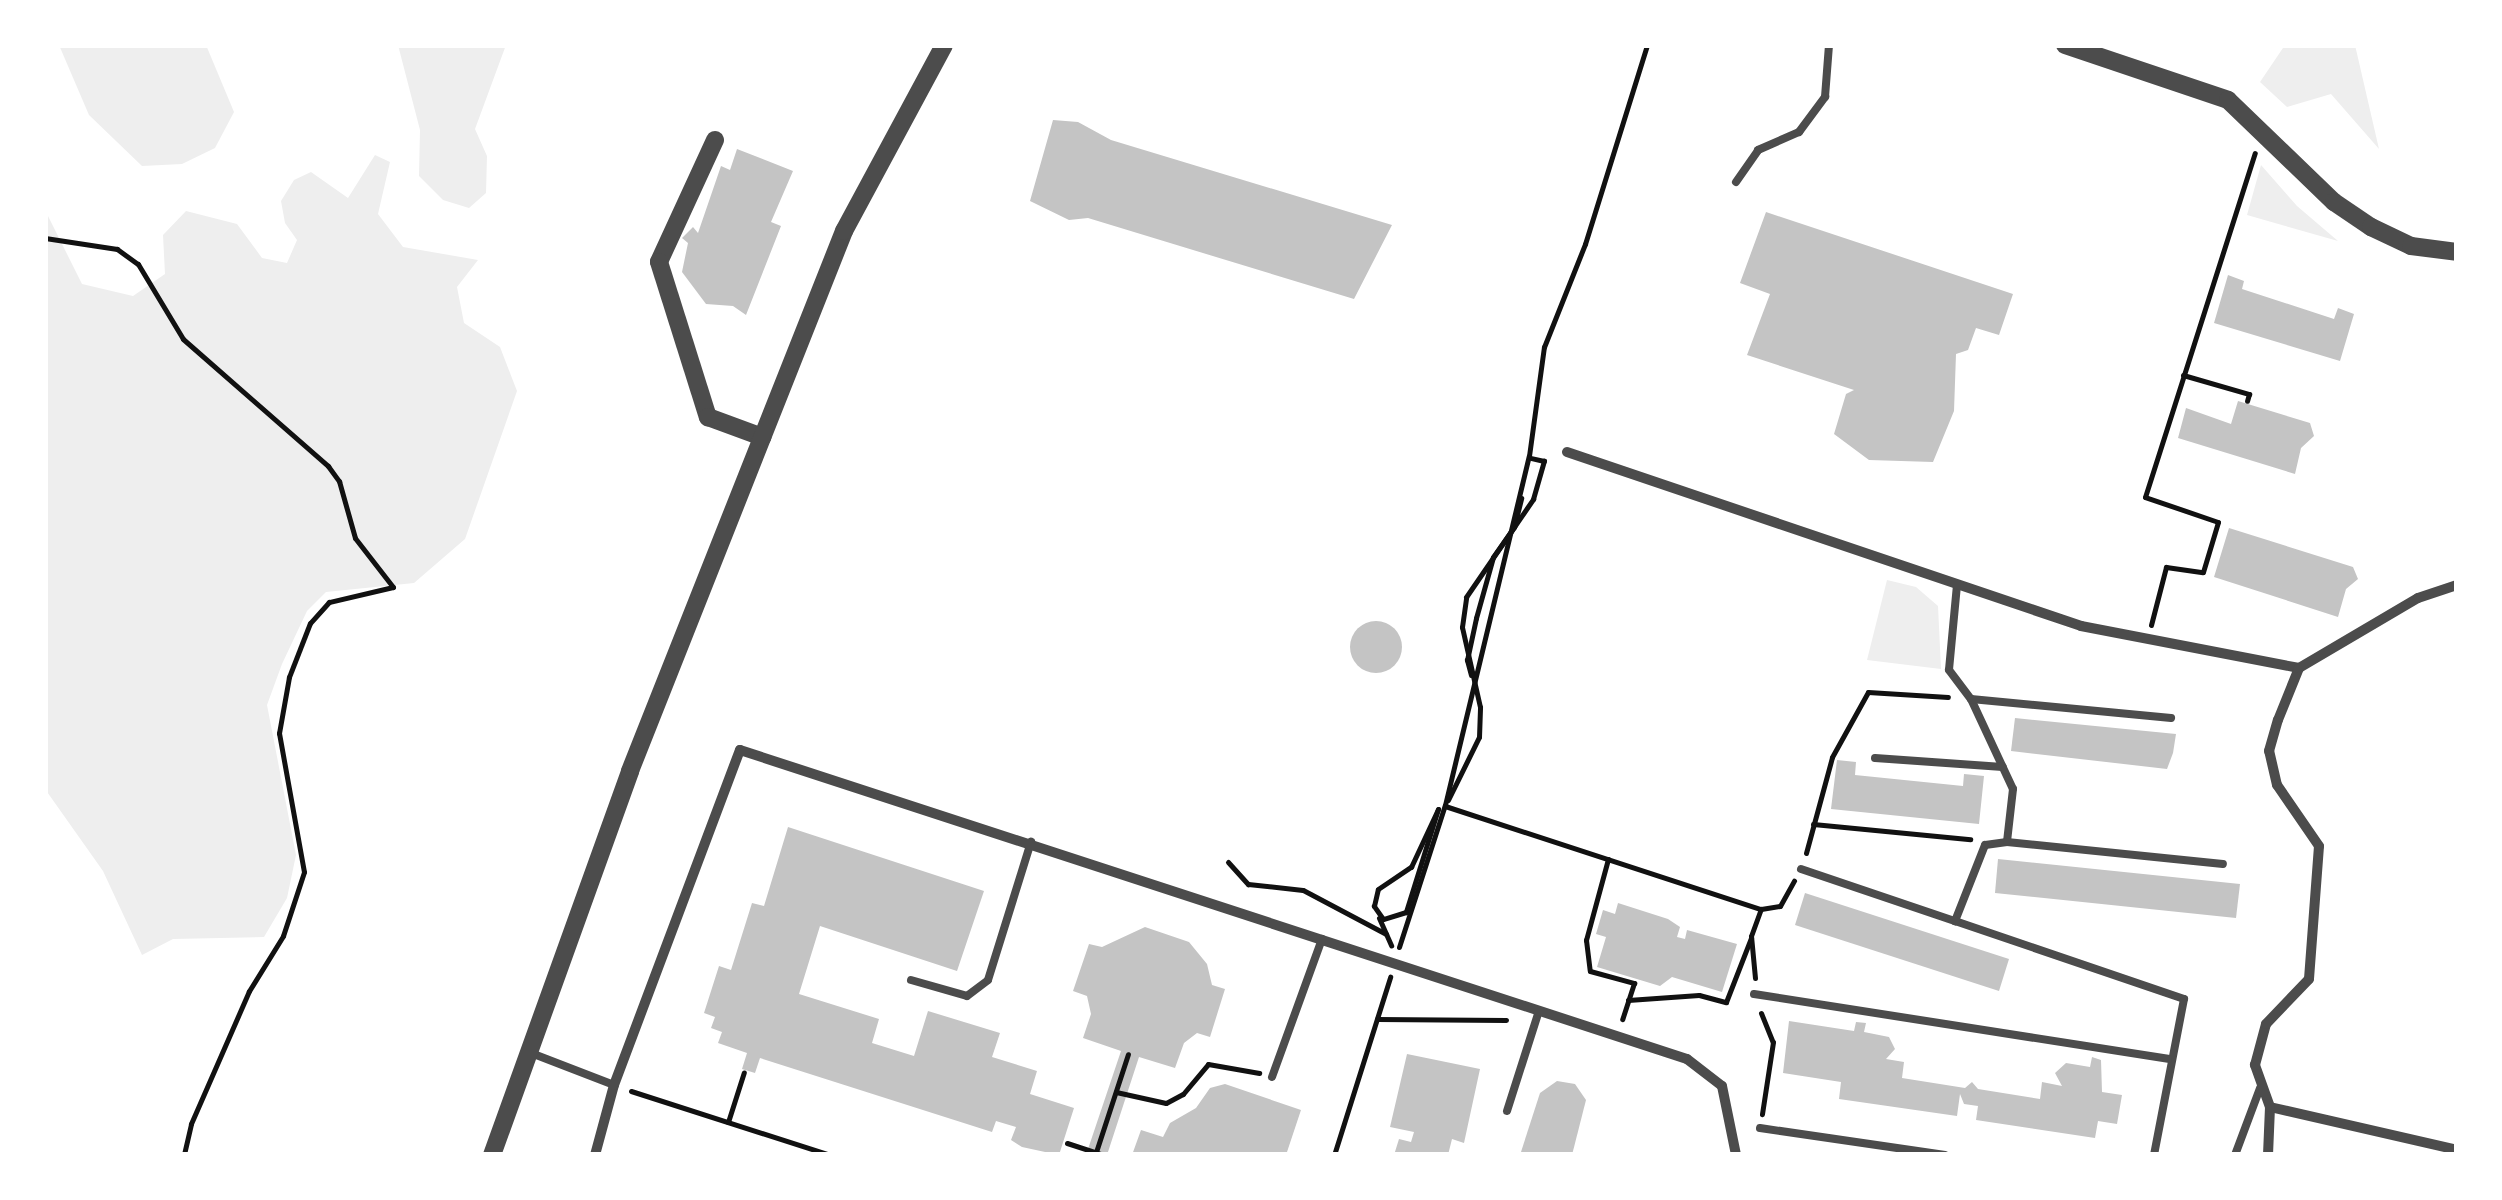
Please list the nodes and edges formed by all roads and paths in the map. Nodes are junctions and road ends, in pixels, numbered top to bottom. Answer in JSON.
{"nodes":[{"id":1,"x":944,"y":45,"type":"edge"},
{"id":2,"x":1647,"y":45,"type":"edge"},
{"id":3,"x":1829,"y":45,"type":"edge"},
{"id":4,"x":2065,"y":45,"type":"edge"},
{"id":5,"x":2262,"y":128,"type":"junction"},
{"id":6,"x":715,"y":140,"type":"dead end"},
{"id":7,"x":1736,"y":182,"type":"dead end"},
{"id":8,"x":45,"y":238,"type":"edge"},
{"id":9,"x":2457,"y":252,"type":"edge"},
{"id":10,"x":2184,"y":375,"type":"junction"},
{"id":11,"x":2247,"y":401,"type":"dead end"},
{"id":12,"x":762,"y":437,"type":"junction"},
{"id":13,"x":1567,"y":452,"type":"dead end"},
{"id":14,"x":1956,"y":584,"type":"junction"},
{"id":15,"x":2457,"y":585,"type":"edge"},
{"id":16,"x":2146,"y":642,"type":"junction"},
{"id":17,"x":2299,"y":668,"type":"junction"},
{"id":18,"x":1971,"y":699,"type":"junction"},
{"id":19,"x":2172,"y":718,"type":"dead end"},
{"id":20,"x":1875,"y":758,"type":"dead end"},
{"id":21,"x":2003,"y":767,"type":"junction"},
{"id":22,"x":1444,"y":805,"type":"junction"},
{"id":23,"x":1814,"y":824,"type":"dead end"},
{"id":24,"x":1031,"y":842,"type":"junction"},
{"id":25,"x":2008,"y":842,"type":"junction"},
{"id":26,"x":1985,"y":844,"type":"junction"},
{"id":27,"x":1608,"y":859,"type":"junction"},
{"id":28,"x":1228,"y":862,"type":"dead end"},
{"id":29,"x":2224,"y":864,"type":"dead end"},
{"id":30,"x":1801,"y":868,"type":"dead end"},
{"id":31,"x":1761,"y":910,"type":"dead end"},
{"id":32,"x":1378,"y":915,"type":"junction"},
{"id":33,"x":1955,"y":921,"type":"junction"},
{"id":34,"x":1386,"y":934,"type":"junction"},
{"id":35,"x":1752,"y":936,"type":"dead end"},
{"id":36,"x":1322,"y":939,"type":"junction"},
{"id":37,"x":1394,"y":963,"type":"junction"},
{"id":38,"x":911,"y":980,"type":"dead end"},
{"id":39,"x":1754,"y":994,"type":"dead end"},
{"id":40,"x":1628,"y":1000,"type":"junction"},
{"id":41,"x":1534,"y":1009,"type":"junction"},
{"id":42,"x":1376,"y":1019,"type":"junction"},
{"id":43,"x":1616,"y":1036,"type":"junction"},
{"id":44,"x":531,"y":1053,"type":"junction"},
{"id":45,"x":1128,"y":1054,"type":"dead end"},
{"id":46,"x":2168,"y":1059,"type":"junction"},
{"id":47,"x":744,"y":1072,"type":"dead end"},
{"id":48,"x":1272,"y":1077,"type":"joint"},
{"id":49,"x":614,"y":1085,"type":"junction"},
{"id":50,"x":2260,"y":1088,"type":"junction"},
{"id":51,"x":1116,"y":1092,"type":"junction"},
{"id":52,"x":2270,"y":1107,"type":"junction"},
{"id":53,"x":1507,"y":1111,"type":"dead end"},
{"id":54,"x":728,"y":1122,"type":"junction"},
{"id":55,"x":1760,"y":1128,"type":"dead end"},
{"id":56,"x":1067,"y":1143,"type":"dead end"},
{"id":57,"x":2457,"y":1150,"type":"edge"},
{"id":58,"x":1095,"y":1154,"type":"edge"},
{"id":59,"x":184,"y":1155,"type":"edge"},
{"id":60,"x":492,"y":1155,"type":"edge"},
{"id":61,"x":595,"y":1155,"type":"edge"},
{"id":62,"x":830,"y":1155,"type":"edge"},
{"id":63,"x":1104,"y":1155,"type":"edge"},
{"id":64,"x":1334,"y":1155,"type":"edge"},
{"id":65,"x":1736,"y":1155,"type":"edge"},
{"id":66,"x":1945,"y":1155,"type":"edge"},
{"id":67,"x":2154,"y":1155,"type":"edge"},
{"id":68,"x":2235,"y":1155,"type":"edge"},
{"id":69,"x":2268,"y":1155,"type":"edge"}],
"edges":[{"from":1,"to":12,"type":"street"},
{"from":2,"to":22,"type":"path"},
{"from":3,"to":7,"type":"lane"},
{"from":4,"to":5,"type":"street"},
{"from":5,"to":9,"type":"street"},
{"from":5,"to":10,"type":"path"},
{"from":6,"to":12,"type":"street"},
{"from":8,"to":59,"type":"path"},
{"from":10,"to":11,"type":"path"},
{"from":10,"to":16,"type":"path"},
{"from":12,"to":44,"type":"street"},
{"from":13,"to":14,"type":"street"},
{"from":14,"to":16,"type":"street"},
{"from":14,"to":18,"type":"lane"},
{"from":15,"to":17,"type":"street"},
{"from":16,"to":17,"type":"street"},
{"from":17,"to":50,"type":"street"},
{"from":18,"to":19,"type":"lane"},
{"from":18,"to":21,"type":"lane"},
{"from":20,"to":21,"type":"lane"},
{"from":21,"to":25,"type":"lane"},
{"from":22,"to":22,"type":"path"},
{"from":22,"to":27,"type":"path"},
{"from":22,"to":32,"type":"path"},
{"from":22,"to":32,"type":"path"},
{"from":22,"to":34,"type":"path"},
{"from":23,"to":26,"type":"path"},
{"from":24,"to":36,"type":"street"},
{"from":24,"to":38,"type":"lane"},
{"from":24,"to":49,"type":"street"},
{"from":25,"to":26,"type":"lane"},
{"from":25,"to":29,"type":"lane"},
{"from":26,"to":33,"type":"lane"},
{"from":27,"to":31,"type":"path"},
{"from":27,"to":40,"type":"path"},
{"from":28,"to":34,"type":"path"},
{"from":30,"to":33,"type":"lane"},
{"from":32,"to":34,"type":"path"},
{"from":33,"to":46,"type":"lane"},
{"from":35,"to":40,"type":"path"},
{"from":36,"to":37,"type":"street"},
{"from":36,"to":48,"type":"lane"},
{"from":37,"to":41,"type":"street"},
{"from":37,"to":42,"type":"path"},
{"from":39,"to":46,"type":"lane"},
{"from":40,"to":43,"type":"path"},
{"from":41,"to":42,"type":"path"},
{"from":41,"to":43,"type":"street"},
{"from":41,"to":53,"type":"lane"},
{"from":42,"to":64,"type":"path"},
{"from":43,"to":65,"type":"street"},
{"from":44,"to":49,"type":"lane"},
{"from":44,"to":60,"type":"street"},
{"from":45,"to":51,"type":"path"},
{"from":46,"to":67,"type":"lane"},
{"from":47,"to":54,"type":"path"},
{"from":48,"to":51,"type":"path"},
{"from":49,"to":54,"type":"path"},
{"from":49,"to":61,"type":"street"},
{"from":50,"to":52,"type":"street"},
{"from":50,"to":68,"type":"lane"},
{"from":51,"to":58,"type":"path"},
{"from":52,"to":57,"type":"street"},
{"from":52,"to":69,"type":"street"},
{"from":54,"to":62,"type":"path"},
{"from":55,"to":66,"type":"lane"},
{"from":56,"to":58,"type":"path"},
{"from":58,"to":63,"type":"path"}]}
